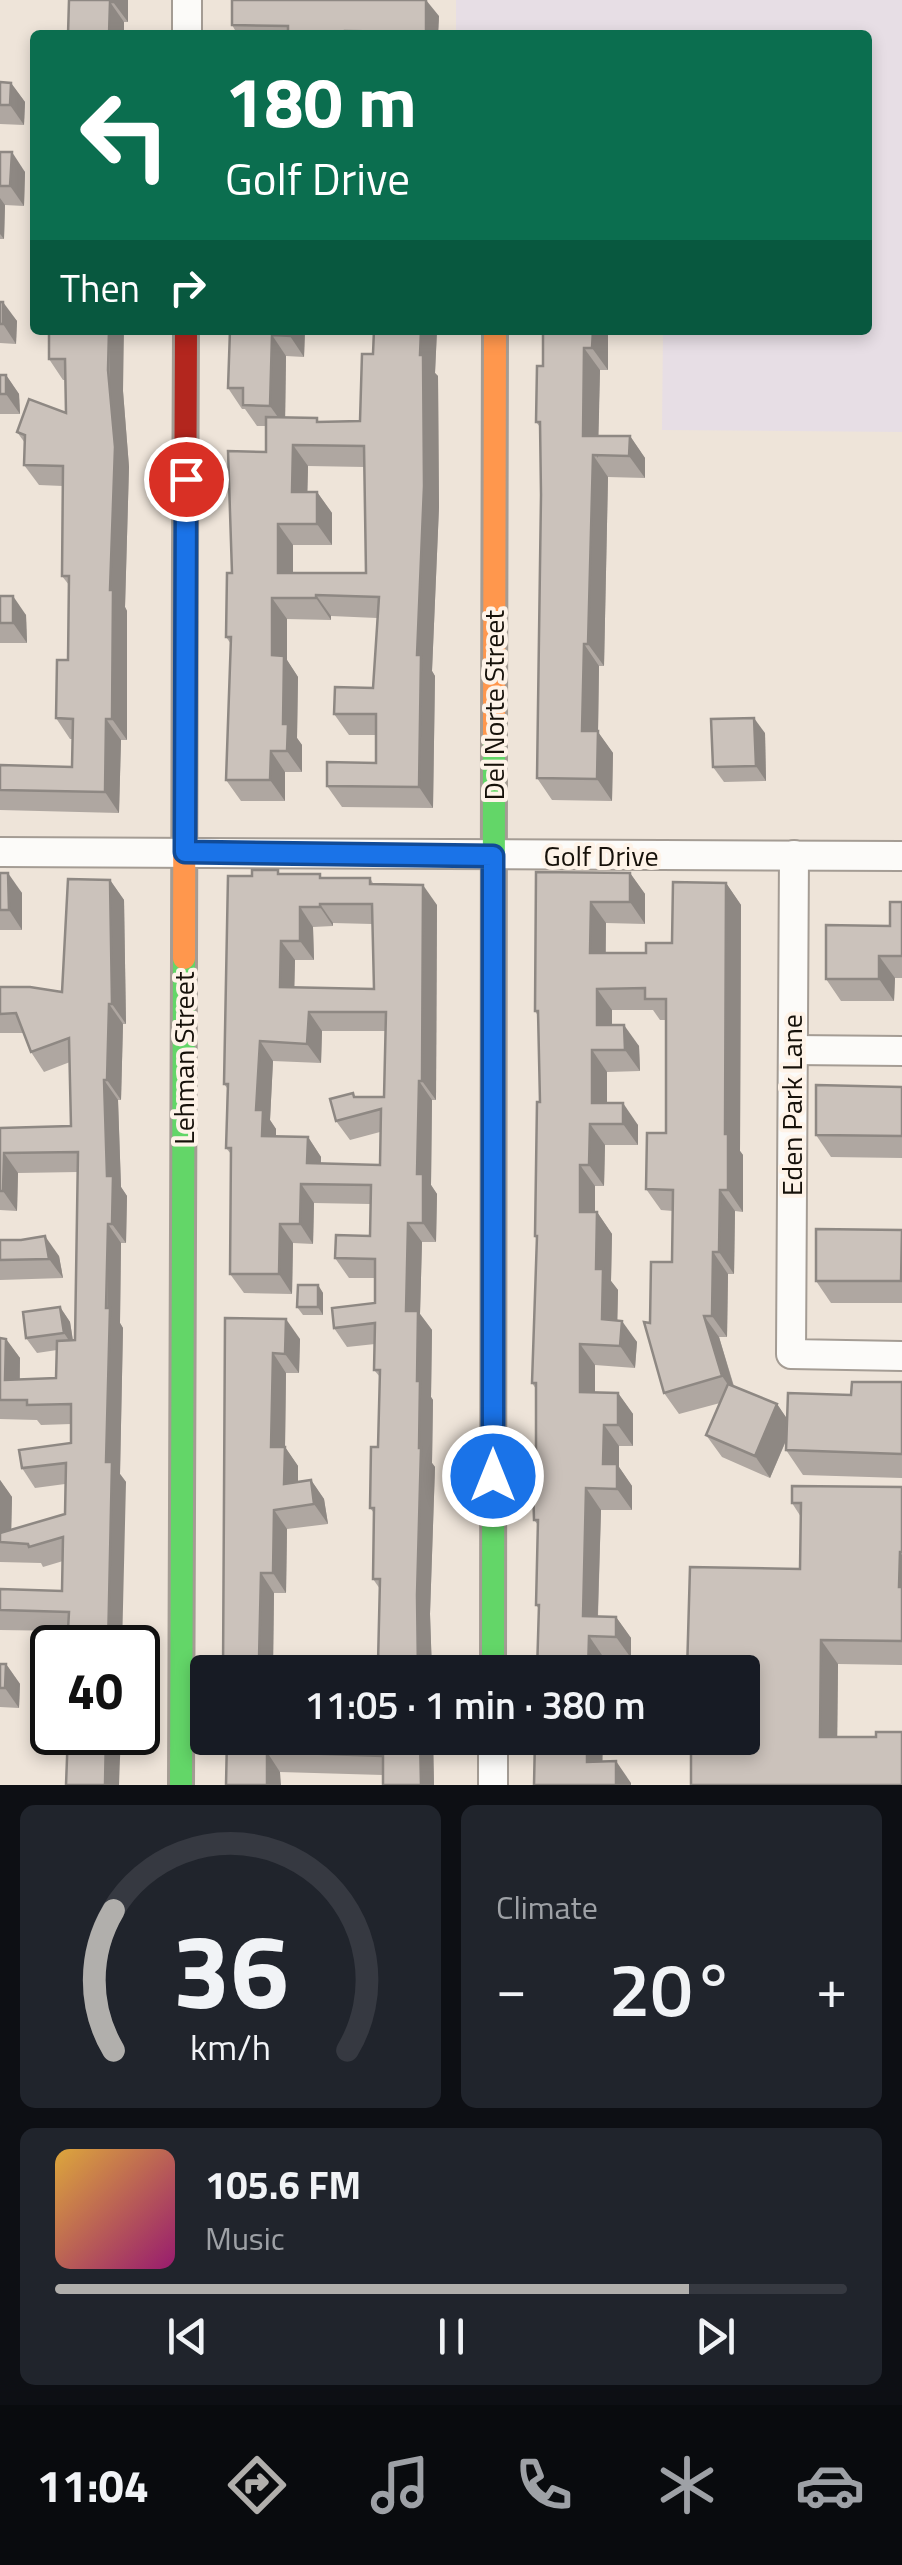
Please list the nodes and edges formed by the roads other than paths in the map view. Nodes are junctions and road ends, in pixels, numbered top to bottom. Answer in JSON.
{"nodes":[{"id":1,"x":187,"y":0,"type":"edge"},
{"id":2,"x":187,"y":30,"type":"edge"},
{"id":3,"x":186,"y":335,"type":"edge"},
{"id":4,"x":495,"y":335,"type":"edge"},
{"id":5,"x":0,"y":852,"type":"edge"},
{"id":6,"x":185,"y":852,"type":"junction"},
{"id":7,"x":493,"y":856,"type":"junction"},
{"id":8,"x":794,"y":856,"type":"junction"},
{"id":9,"x":902,"y":856,"type":"edge"},
{"id":10,"x":792,"y":1050,"type":"junction"},
{"id":11,"x":902,"y":1051,"type":"edge"},
{"id":12,"x":902,"y":1356,"type":"edge"},
{"id":13,"x":493,"y":1655,"type":"edge"},
{"id":14,"x":493,"y":1755,"type":"edge"},
{"id":15,"x":182,"y":1785,"type":"edge"},
{"id":16,"x":493,"y":1785,"type":"edge"}],
"edges":[{"from":1,"to":2,"type":"street"},
{"from":3,"to":6,"type":"street","name":"Lehman Street"},
{"from":4,"to":7,"type":"street","name":"Del Norte Street"},
{"from":5,"to":6,"type":"street","name":"Golf Drive"},
{"from":6,"to":7,"type":"street","name":"Golf Drive"},
{"from":6,"to":15,"type":"street","name":"Lehman Street"},
{"from":7,"to":8,"type":"street","name":"Golf Drive"},
{"from":7,"to":13,"type":"street","name":"Del Norte Street"},
{"from":8,"to":9,"type":"street","name":"Golf Drive"},
{"from":8,"to":10,"type":"street","name":"Eden Park Lane"},
{"from":10,"to":11,"type":"street"},
{"from":10,"to":12,"type":"street","name":"Eden Park Lane"},
{"from":14,"to":16,"type":"street"}]}
